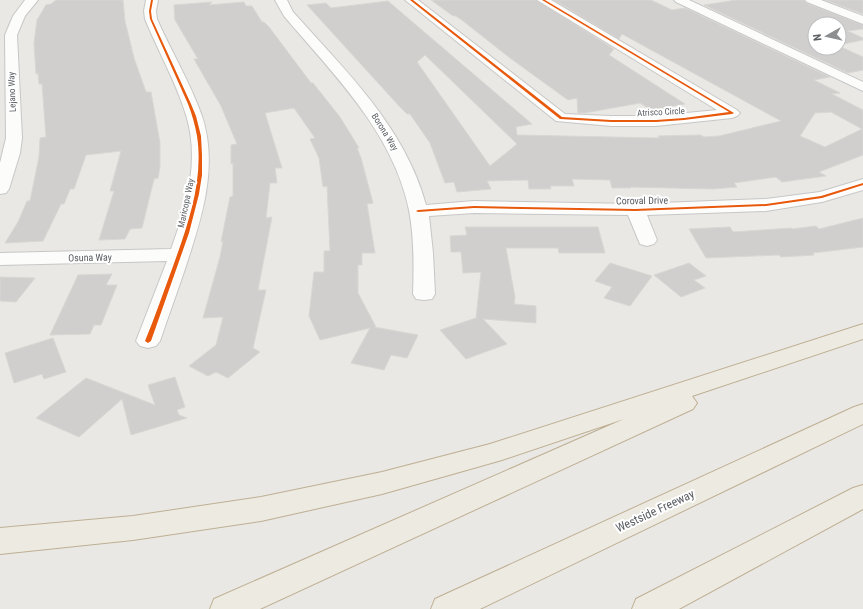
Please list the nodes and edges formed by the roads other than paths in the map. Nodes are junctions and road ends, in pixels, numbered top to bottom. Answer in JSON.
{"nodes":[{"id":1,"x":32,"y":0,"type":"edge"},
{"id":2,"x":152,"y":0,"type":"edge"},
{"id":3,"x":281,"y":0,"type":"edge"},
{"id":4,"x":411,"y":0,"type":"edge"},
{"id":5,"x":543,"y":0,"type":"edge"},
{"id":6,"x":680,"y":0,"type":"edge"},
{"id":7,"x":811,"y":0,"type":"edge"},
{"id":8,"x":863,"y":20,"type":"edge"},
{"id":9,"x":6,"y":77,"type":"edge"},
{"id":10,"x":863,"y":87,"type":"edge"},
{"id":11,"x":6,"y":154,"type":"edge"},
{"id":12,"x":863,"y":184,"type":"edge"},
{"id":13,"x":0,"y":189,"type":"edge"},
{"id":14,"x":635,"y":210,"type":"junction"},
{"id":15,"x":418,"y":211,"type":"junction"},
{"id":16,"x":647,"y":240,"type":"dead end"},
{"id":17,"x":180,"y":255,"type":"junction"},
{"id":18,"x":0,"y":259,"type":"edge"},
{"id":19,"x":424,"y":294,"type":"dead end"},
{"id":20,"x":863,"y":330,"type":"edge"},
{"id":21,"x":148,"y":341,"type":"dead end"},
{"id":22,"x":789,"y":356,"type":"junction"},
{"id":23,"x":863,"y":414,"type":"edge"},
{"id":24,"x":863,"y":496,"type":"edge"},
{"id":25,"x":0,"y":541,"type":"edge"},
{"id":26,"x":226,"y":609,"type":"edge"},
{"id":27,"x":447,"y":609,"type":"edge"},
{"id":28,"x":648,"y":609,"type":"edge"}],
"edges":[{"from":1,"to":9,"type":"street","name":"Lejano Way"},
{"from":2,"to":17,"type":"street","name":"Maricopa Way"},
{"from":3,"to":15,"type":"street","name":"Borona Way"},
{"from":4,"to":5,"type":"street","name":"Atrisco Circle"},
{"from":6,"to":10,"type":"street"},
{"from":7,"to":8,"type":"street"},
{"from":9,"to":11,"type":"street","name":"Lejano Way"},
{"from":11,"to":13,"type":"street","name":"Lejano Way"},
{"from":12,"to":14,"type":"street","name":"Coroval Drive"},
{"from":14,"to":15,"type":"street","name":"Coroval Drive"},
{"from":14,"to":16,"type":"street","name":"Coroval Drive"},
{"from":15,"to":19,"type":"street","name":"Borona Way"},
{"from":17,"to":18,"type":"street","name":"Osuna Way"},
{"from":17,"to":21,"type":"street","name":"Maricopa Way"},
{"from":20,"to":22,"type":"highway"},
{"from":22,"to":25,"type":"highway"},
{"from":22,"to":26,"type":"highway"},
{"from":23,"to":27,"type":"highway","name":"Westside Freeway"},
{"from":24,"to":28,"type":"highway"}]}
